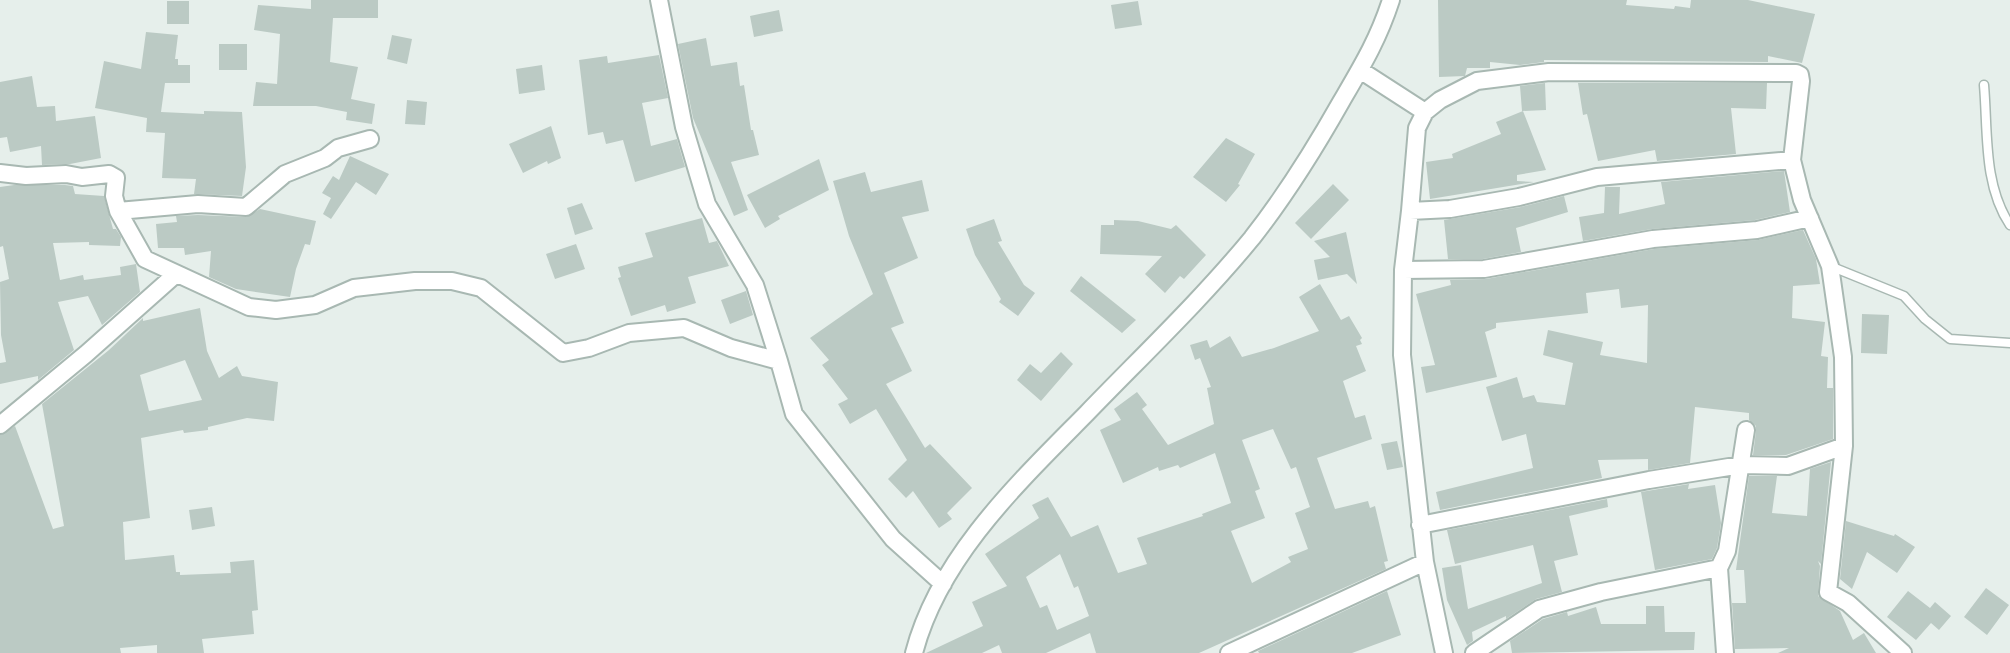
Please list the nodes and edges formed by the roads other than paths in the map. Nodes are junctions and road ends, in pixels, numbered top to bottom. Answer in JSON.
{"nodes":[{"id":1,"x":659,"y":0,"type":"edge"},
{"id":2,"x":1390,"y":0,"type":"edge"},
{"id":3,"x":1360,"y":70,"type":"junction"},
{"id":4,"x":1984,"y":85,"type":"dead end"},
{"id":5,"x":1425,"y":112,"type":"junction"},
{"id":6,"x":370,"y":139,"type":"dead end"},
{"id":7,"x":1792,"y":160,"type":"junction"},
{"id":8,"x":0,"y":173,"type":"edge"},
{"id":9,"x":118,"y":211,"type":"junction"},
{"id":10,"x":1410,"y":211,"type":"junction"},
{"id":11,"x":1810,"y":218,"type":"junction"},
{"id":12,"x":2010,"y":225,"type":"edge"},
{"id":13,"x":1830,"y":266,"type":"junction"},
{"id":14,"x":1403,"y":270,"type":"junction"},
{"id":15,"x":176,"y":274,"type":"junction"},
{"id":16,"x":2010,"y":343,"type":"edge"},
{"id":17,"x":779,"y":361,"type":"junction"},
{"id":18,"x":0,"y":425,"type":"edge"},
{"id":19,"x":1746,"y":430,"type":"dead end"},
{"id":20,"x":1845,"y":446,"type":"junction"},
{"id":21,"x":1741,"y":465,"type":"junction"},
{"id":22,"x":1420,"y":525,"type":"junction"},
{"id":23,"x":1425,"y":562,"type":"junction"},
{"id":24,"x":1719,"y":568,"type":"junction"},
{"id":25,"x":943,"y":584,"type":"junction"},
{"id":26,"x":914,"y":653,"type":"edge"},
{"id":27,"x":1229,"y":653,"type":"edge"},
{"id":28,"x":1444,"y":653,"type":"edge"},
{"id":29,"x":1474,"y":653,"type":"edge"},
{"id":30,"x":1725,"y":653,"type":"edge"},
{"id":31,"x":1903,"y":653,"type":"edge"}],
"edges":[{"from":1,"to":17,"type":"street"},
{"from":2,"to":3,"type":"street"},
{"from":3,"to":5,"type":"street"},
{"from":3,"to":25,"type":"street"},
{"from":4,"to":12,"type":"lane"},
{"from":5,"to":7,"type":"street"},
{"from":5,"to":10,"type":"street"},
{"from":6,"to":9,"type":"street"},
{"from":7,"to":10,"type":"street"},
{"from":7,"to":11,"type":"street"},
{"from":8,"to":9,"type":"street"},
{"from":9,"to":15,"type":"street"},
{"from":10,"to":14,"type":"street"},
{"from":11,"to":13,"type":"street"},
{"from":11,"to":14,"type":"street"},
{"from":13,"to":16,"type":"lane"},
{"from":13,"to":20,"type":"street"},
{"from":14,"to":22,"type":"street"},
{"from":15,"to":17,"type":"street"},
{"from":15,"to":18,"type":"street"},
{"from":17,"to":25,"type":"street"},
{"from":19,"to":21,"type":"street"},
{"from":20,"to":21,"type":"street"},
{"from":20,"to":31,"type":"street"},
{"from":21,"to":22,"type":"street"},
{"from":21,"to":24,"type":"street"},
{"from":22,"to":23,"type":"street"},
{"from":23,"to":27,"type":"street"},
{"from":23,"to":28,"type":"street"},
{"from":24,"to":29,"type":"street"},
{"from":24,"to":30,"type":"street"},
{"from":25,"to":26,"type":"street"}]}
